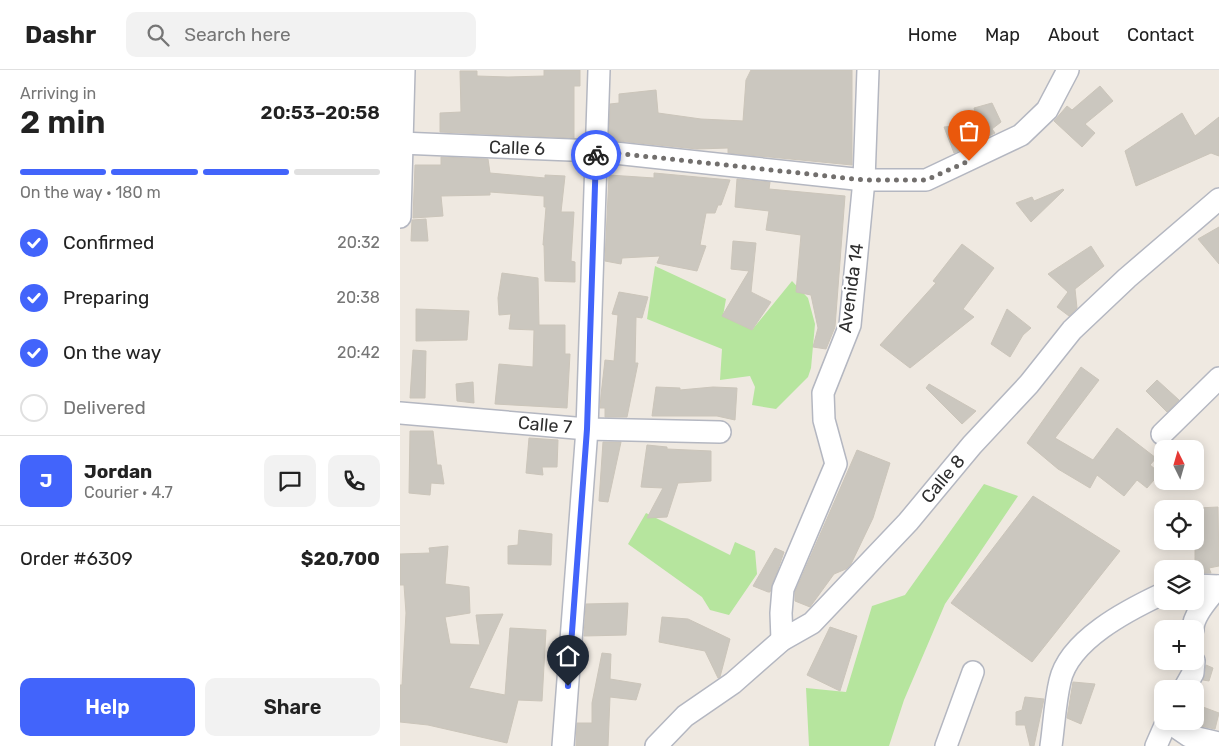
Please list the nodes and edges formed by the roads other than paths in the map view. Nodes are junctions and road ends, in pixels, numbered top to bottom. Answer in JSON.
{"nodes":[{"id":1,"x":404,"y":70,"type":"edge"},
{"id":2,"x":599,"y":70,"type":"edge"},
{"id":3,"x":868,"y":70,"type":"edge"},
{"id":4,"x":1068,"y":70,"type":"edge"},
{"id":5,"x":402,"y":143,"type":"edge"},
{"id":6,"x":596,"y":151,"type":"junction"},
{"id":7,"x":864,"y":180,"type":"junction"},
{"id":8,"x":1219,"y":199,"type":"edge"},
{"id":9,"x":400,"y":217,"type":"edge"},
{"id":10,"x":1219,"y":218,"type":"edge"},
{"id":11,"x":1180,"y":230,"type":"junction"},
{"id":12,"x":1219,"y":378,"type":"edge"},
{"id":13,"x":400,"y":413,"type":"edge"},
{"id":14,"x":587,"y":429,"type":"junction"},
{"id":15,"x":720,"y":432,"type":"dead end"},
{"id":16,"x":1162,"y":434,"type":"dead end"},
{"id":17,"x":1204,"y":585,"type":"edge"},
{"id":18,"x":1219,"y":586,"type":"edge"},
{"id":19,"x":1154,"y":598,"type":"edge"},
{"id":20,"x":1195,"y":620,"type":"edge"},
{"id":21,"x":782,"y":640,"type":"junction"},
{"id":22,"x":973,"y":672,"type":"dead end"},
{"id":23,"x":1164,"y":730,"type":"edge"},
{"id":24,"x":1180,"y":730,"type":"edge"},
{"id":25,"x":1219,"y":743,"type":"edge"},
{"id":26,"x":1158,"y":745,"type":"edge"},
{"id":27,"x":564,"y":746,"type":"edge"},
{"id":28,"x":656,"y":746,"type":"edge"},
{"id":29,"x":946,"y":746,"type":"edge"},
{"id":30,"x":1051,"y":746,"type":"edge"}],
"edges":[{"from":1,"to":5,"type":"street"},
{"from":2,"to":6,"type":"street"},
{"from":3,"to":7,"type":"street","name":"Avenida 14"},
{"from":4,"to":7,"type":"street","name":"Calle 6"},
{"from":5,"to":6,"type":"street","name":"Calle 6"},
{"from":5,"to":9,"type":"street"},
{"from":6,"to":7,"type":"street","name":"Calle 6"},
{"from":6,"to":14,"type":"street"},
{"from":7,"to":21,"type":"street","name":"Avenida 14"},
{"from":8,"to":11,"type":"street","name":"Calle 8"},
{"from":10,"to":11,"type":"street"},
{"from":11,"to":21,"type":"street","name":"Calle 8"},
{"from":12,"to":16,"type":"street"},
{"from":13,"to":14,"type":"street","name":"Calle 7"},
{"from":14,"to":15,"type":"street","name":"Calle 7"},
{"from":14,"to":27,"type":"street"},
{"from":17,"to":18,"type":"street"},
{"from":18,"to":20,"type":"street"},
{"from":19,"to":30,"type":"street"},
{"from":21,"to":28,"type":"street","name":"Calle 8"},
{"from":22,"to":29,"type":"street"},
{"from":23,"to":26,"type":"street"},
{"from":24,"to":25,"type":"street"}]}
